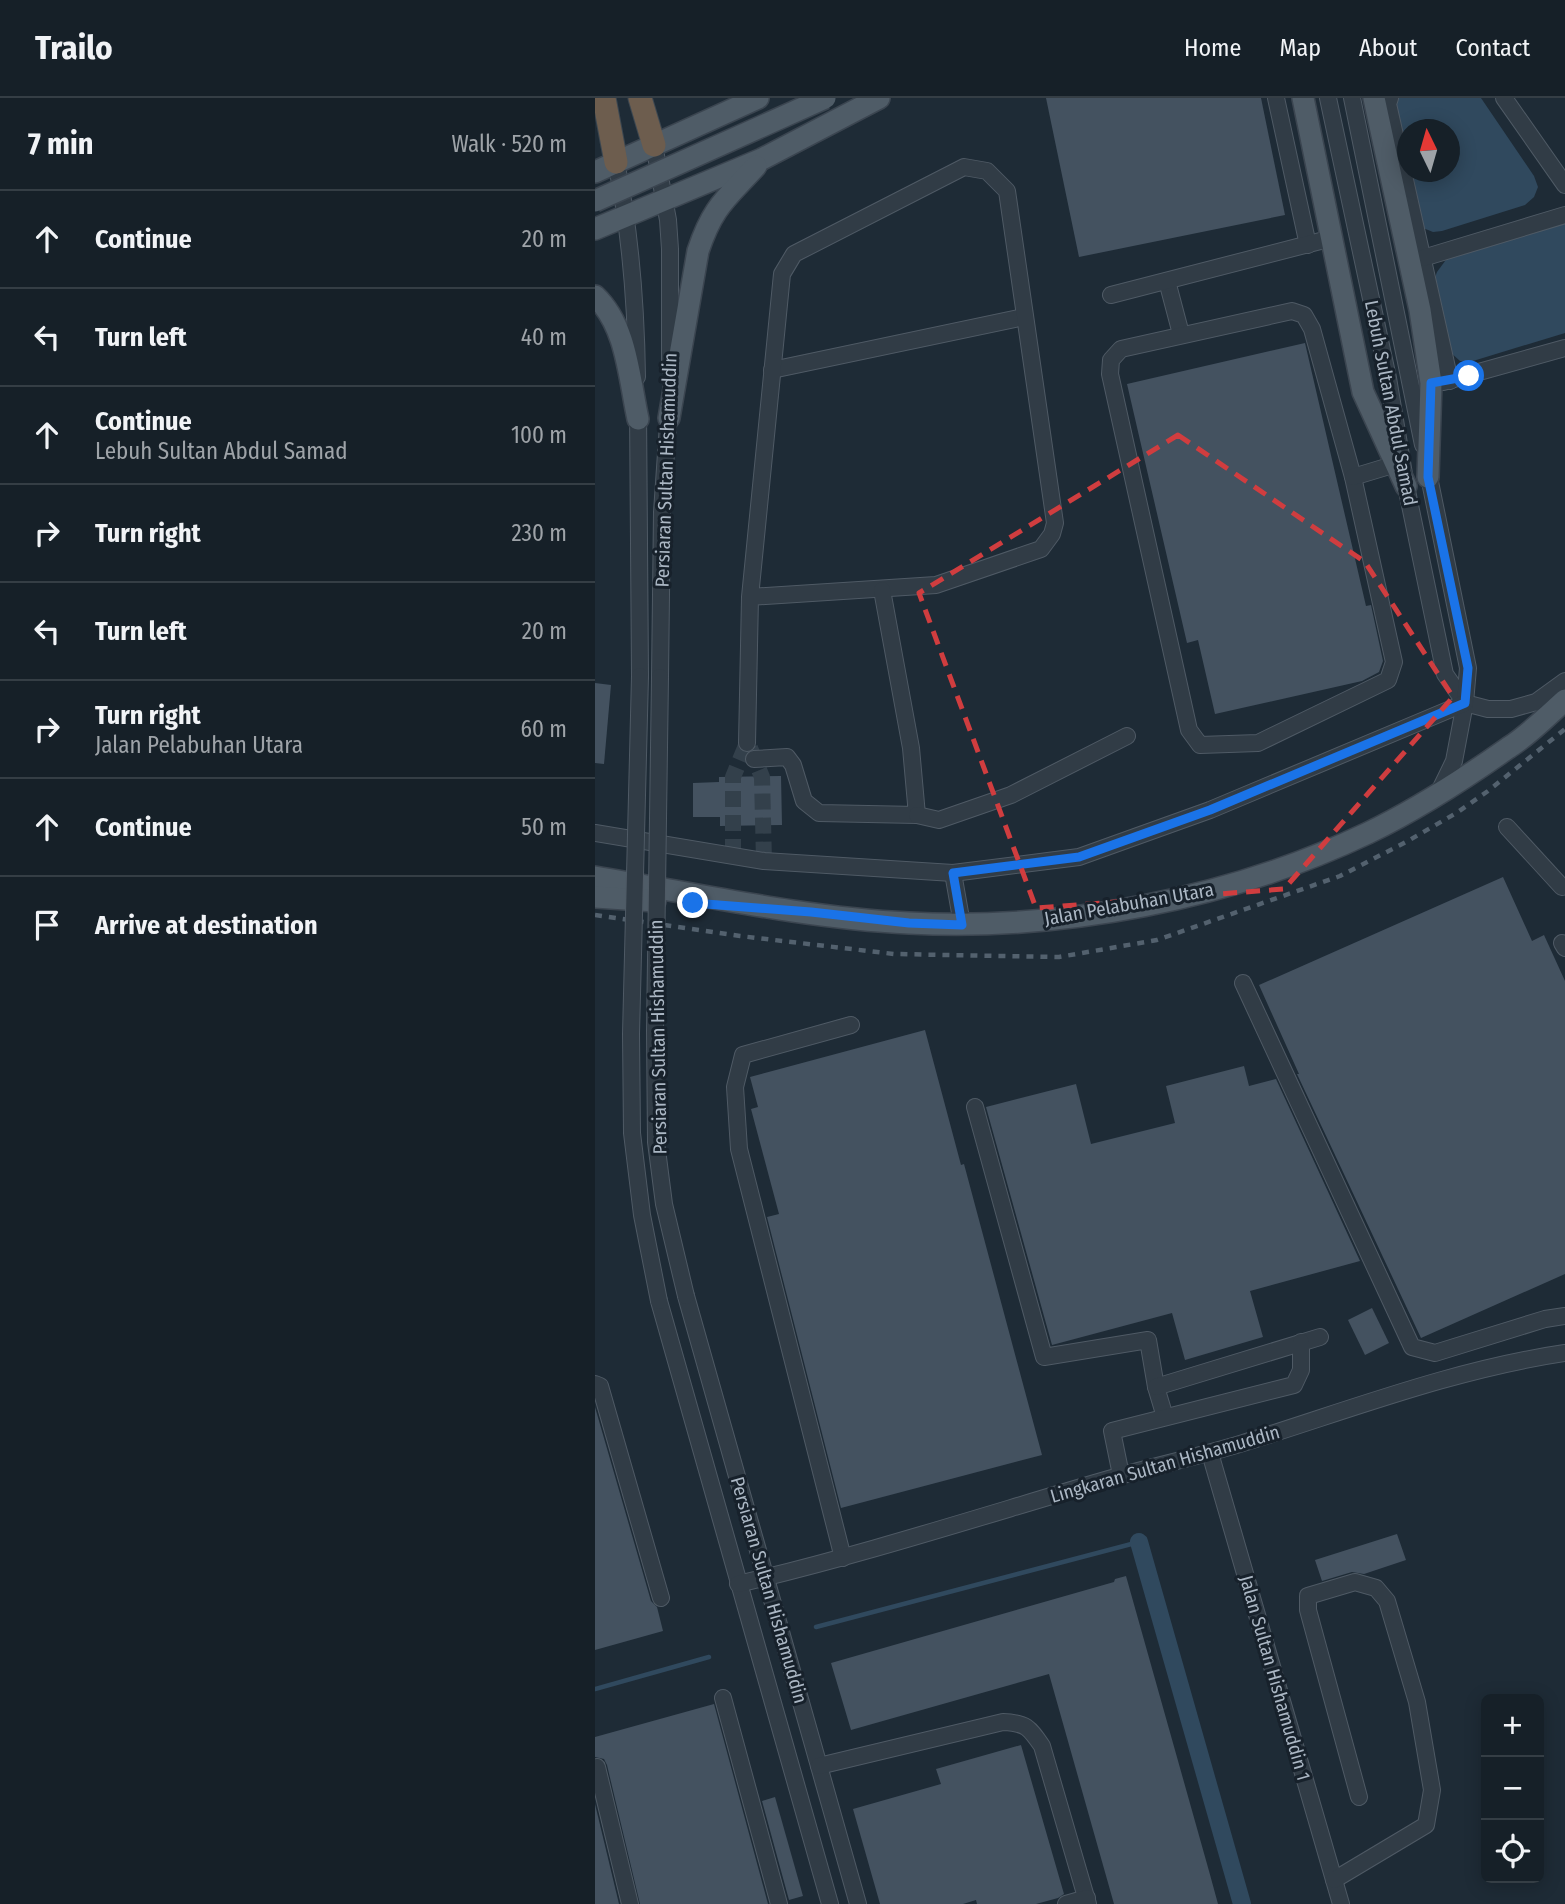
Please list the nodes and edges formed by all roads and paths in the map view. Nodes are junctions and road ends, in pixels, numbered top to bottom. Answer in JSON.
{"nodes":[{"id":1,"x":604,"y":98,"type":"edge"},
{"id":2,"x":641,"y":98,"type":"edge"},
{"id":3,"x":758,"y":98,"type":"edge"},
{"id":4,"x":825,"y":98,"type":"edge"},
{"id":5,"x":879,"y":98,"type":"edge"},
{"id":6,"x":1276,"y":98,"type":"edge"},
{"id":7,"x":1303,"y":98,"type":"edge"},
{"id":8,"x":1328,"y":98,"type":"edge"},
{"id":9,"x":1352,"y":98,"type":"edge"},
{"id":10,"x":1374,"y":98,"type":"edge"},
{"id":11,"x":1390,"y":98,"type":"edge"},
{"id":12,"x":1504,"y":98,"type":"edge"},
{"id":13,"x":654,"y":145,"type":"junction"},
{"id":14,"x":762,"y":159,"type":"junction"},
{"id":15,"x":616,"y":162,"type":"junction"},
{"id":16,"x":595,"y":172,"type":"edge"},
{"id":17,"x":1565,"y":186,"type":"edge"},
{"id":18,"x":664,"y":198,"type":"junction"},
{"id":19,"x":595,"y":201,"type":"edge"},
{"id":20,"x":627,"y":214,"type":"junction"},
{"id":21,"x":1565,"y":215,"type":"edge"},
{"id":22,"x":595,"y":229,"type":"edge"},
{"id":23,"x":1332,"y":238,"type":"junction"},
{"id":24,"x":1308,"y":245,"type":"junction"},
{"id":25,"x":1423,"y":258,"type":"junction"},
{"id":26,"x":1167,"y":281,"type":"junction"},
{"id":27,"x":1111,"y":295,"type":"dead end"},
{"id":28,"x":595,"y":296,"type":"edge"},
{"id":29,"x":1024,"y":317,"type":"junction"},
{"id":30,"x":1181,"y":334,"type":"junction"},
{"id":31,"x":1565,"y":348,"type":"edge"},
{"id":32,"x":772,"y":370,"type":"junction"},
{"id":33,"x":1441,"y":382,"type":"junction"},
{"id":34,"x":669,"y":418,"type":"junction"},
{"id":35,"x":638,"y":419,"type":"junction"},
{"id":36,"x":1396,"y":464,"type":"junction"},
{"id":37,"x":1353,"y":477,"type":"junction"},
{"id":38,"x":1428,"y":477,"type":"junction"},
{"id":39,"x":1406,"y":486,"type":"junction"},
{"id":40,"x":882,"y":590,"type":"junction"},
{"id":41,"x":750,"y":597,"type":"junction"},
{"id":42,"x":1565,"y":681,"type":"edge"},
{"id":43,"x":1565,"y":701,"type":"edge"},
{"id":44,"x":1465,"y":703,"type":"junction"},
{"id":45,"x":1127,"y":736,"type":"dead end"},
{"id":46,"x":747,"y":743,"type":"tunnel mouth"},
{"id":47,"x":754,"y":759,"type":"dead end"},
{"id":48,"x":1439,"y":792,"type":"junction"},
{"id":49,"x":917,"y":815,"type":"junction"},
{"id":50,"x":1507,"y":827,"type":"dead end"},
{"id":51,"x":595,"y":833,"type":"edge"},
{"id":52,"x":953,"y":873,"type":"junction"},
{"id":53,"x":595,"y":877,"type":"edge"},
{"id":54,"x":1564,"y":886,"type":"edge"},
{"id":55,"x":595,"y":897,"type":"edge"},
{"id":56,"x":811,"y":912,"type":"junction"},
{"id":57,"x":962,"y":925,"type":"junction"},
{"id":58,"x":1243,"y":983,"type":"dead end"},
{"id":59,"x":851,"y":1025,"type":"dead end"},
{"id":60,"x":975,"y":1107,"type":"dead end"},
{"id":61,"x":1565,"y":1316,"type":"edge"},
{"id":62,"x":1320,"y":1337,"type":"dead end"},
{"id":63,"x":1301,"y":1342,"type":"junction"},
{"id":64,"x":1565,"y":1353,"type":"edge"},
{"id":65,"x":595,"y":1384,"type":"edge"},
{"id":66,"x":1156,"y":1387,"type":"junction"},
{"id":67,"x":1165,"y":1417,"type":"junction"},
{"id":68,"x":1210,"y":1453,"type":"junction"},
{"id":69,"x":1121,"y":1475,"type":"junction"},
{"id":70,"x":843,"y":1558,"type":"junction"},
{"id":71,"x":765,"y":1578,"type":"junction"},
{"id":72,"x":738,"y":1584,"type":"junction"},
{"id":73,"x":661,"y":1598,"type":"dead end"},
{"id":74,"x":723,"y":1698,"type":"dead end"},
{"id":75,"x":819,"y":1766,"type":"junction"},
{"id":76,"x":597,"y":1767,"type":"dead end"},
{"id":77,"x":1359,"y":1797,"type":"dead end"},
{"id":78,"x":1334,"y":1880,"type":"junction"},
{"id":79,"x":1087,"y":1901,"type":"edge"},
{"id":80,"x":630,"y":1904,"type":"edge"},
{"id":81,"x":779,"y":1904,"type":"edge"},
{"id":82,"x":830,"y":1904,"type":"edge"},
{"id":83,"x":858,"y":1904,"type":"edge"},
{"id":84,"x":1066,"y":1904,"type":"edge"},
{"id":85,"x":1341,"y":1904,"type":"edge"}],
"edges":[{"from":1,"to":15,"type":"highway"},
{"from":2,"to":13,"type":"highway"},
{"from":3,"to":13,"type":"main road"},
{"from":4,"to":19,"type":"main road","bridge":true},
{"from":5,"to":14,"type":"main road"},
{"from":6,"to":24,"type":"street"},
{"from":7,"to":23,"type":"main road"},
{"from":8,"to":39,"type":"street","name":"Lebuh Sultan Abdul Samad"},
{"from":9,"to":38,"type":"street","name":"Lebuh Sultan Abdul Samad"},
{"from":10,"to":33,"type":"main road"},
{"from":11,"to":25,"type":"street"},
{"from":12,"to":17,"type":"street"},
{"from":13,"to":15,"type":"main road"},
{"from":13,"to":18,"type":"street","name":"Persiaran Sultan Hishamuddin"},
{"from":14,"to":18,"type":"main road"},
{"from":14,"to":34,"type":"main road"},
{"from":15,"to":16,"type":"main road"},
{"from":15,"to":20,"type":"street","name":"Persiaran Sultan Hishamuddin"},
{"from":18,"to":20,"type":"main road"},
{"from":18,"to":34,"type":"street","name":"Persiaran Sultan Hishamuddin"},
{"from":20,"to":22,"type":"main road"},
{"from":20,"to":35,"type":"street","name":"Persiaran Sultan Hishamuddin"},
{"from":21,"to":25,"type":"street"},
{"from":23,"to":24,"type":"street"},
{"from":23,"to":36,"type":"main road"},
{"from":24,"to":26,"type":"street"},
{"from":25,"to":33,"type":"street"},
{"from":26,"to":27,"type":"street"},
{"from":26,"to":30,"type":"street"},
{"from":28,"to":35,"type":"main road"},
{"from":29,"to":32,"type":"street"},
{"from":29,"to":32,"type":"street"},
{"from":29,"to":40,"type":"street"},
{"from":30,"to":37,"type":"street"},
{"from":30,"to":37,"type":"street"},
{"from":31,"to":33,"type":"street"},
{"from":32,"to":41,"type":"street"},
{"from":33,"to":38,"type":"main road"},
{"from":34,"to":71,"type":"street","name":"Persiaran Sultan Hishamuddin","bridge":true},
{"from":35,"to":72,"type":"street","name":"Persiaran Sultan Hishamuddin","bridge":true},
{"from":36,"to":37,"type":"street"},
{"from":36,"to":39,"type":"main road"},
{"from":38,"to":44,"type":"street","name":"Lebuh Sultan Abdul Samad"},
{"from":39,"to":44,"type":"street","name":"Lebuh Sultan Abdul Samad"},
{"from":40,"to":41,"type":"street"},
{"from":40,"to":49,"type":"street"},
{"from":41,"to":46,"type":"street"},
{"from":42,"to":44,"type":"street"},
{"from":43,"to":48,"type":"main road","name":"Jalan Pelabuhan Utara"},
{"from":44,"to":48,"type":"street","name":"Lebuh Sultan Abdul Samad"},
{"from":44,"to":52,"type":"street"},
{"from":45,"to":49,"type":"street"},
{"from":47,"to":49,"type":"street"},
{"from":48,"to":57,"type":"main road","name":"Jalan Pelabuhan Utara"},
{"from":50,"to":54,"type":"street"},
{"from":51,"to":52,"type":"street"},
{"from":52,"to":57,"type":"street"},
{"from":53,"to":56,"type":"main road"},
{"from":55,"to":56,"type":"main road"},
{"from":56,"to":57,"type":"main road","name":"Jalan Pelabuhan Utara"},
{"from":58,"to":61,"type":"street"},
{"from":59,"to":70,"type":"street"},
{"from":60,"to":66,"type":"street"},
{"from":62,"to":63,"type":"street"},
{"from":63,"to":66,"type":"street"},
{"from":63,"to":67,"type":"street"},
{"from":64,"to":68,"type":"street","name":"Lingkaran Sultan Hishamuddin"},
{"from":65,"to":73,"type":"street"},
{"from":66,"to":67,"type":"street"},
{"from":67,"to":69,"type":"street"},
{"from":68,"to":69,"type":"street","name":"Lingkaran Sultan Hishamuddin"},
{"from":68,"to":78,"type":"street","name":"Jalan Sultan Hishamuddin 1"},
{"from":69,"to":70,"type":"street","name":"Lingkaran Sultan Hishamuddin"},
{"from":70,"to":71,"type":"street","name":"Lingkaran Sultan Hishamuddin"},
{"from":71,"to":72,"type":"street","name":"Lingkaran Sultan Hishamuddin"},
{"from":71,"to":75,"type":"street","name":"Persiaran Sultan Hishamuddin"},
{"from":72,"to":82,"type":"street","name":"Persiaran Sultan Hishamuddin"},
{"from":74,"to":81,"type":"street"},
{"from":75,"to":79,"type":"street"},
{"from":75,"to":83,"type":"street","name":"Persiaran Sultan Hishamuddin"},
{"from":76,"to":80,"type":"street"},
{"from":77,"to":78,"type":"street"},
{"from":78,"to":85,"type":"street","name":"Jalan Sultan Hishamuddin 1"},
{"from":79,"to":84,"type":"street"}]}
